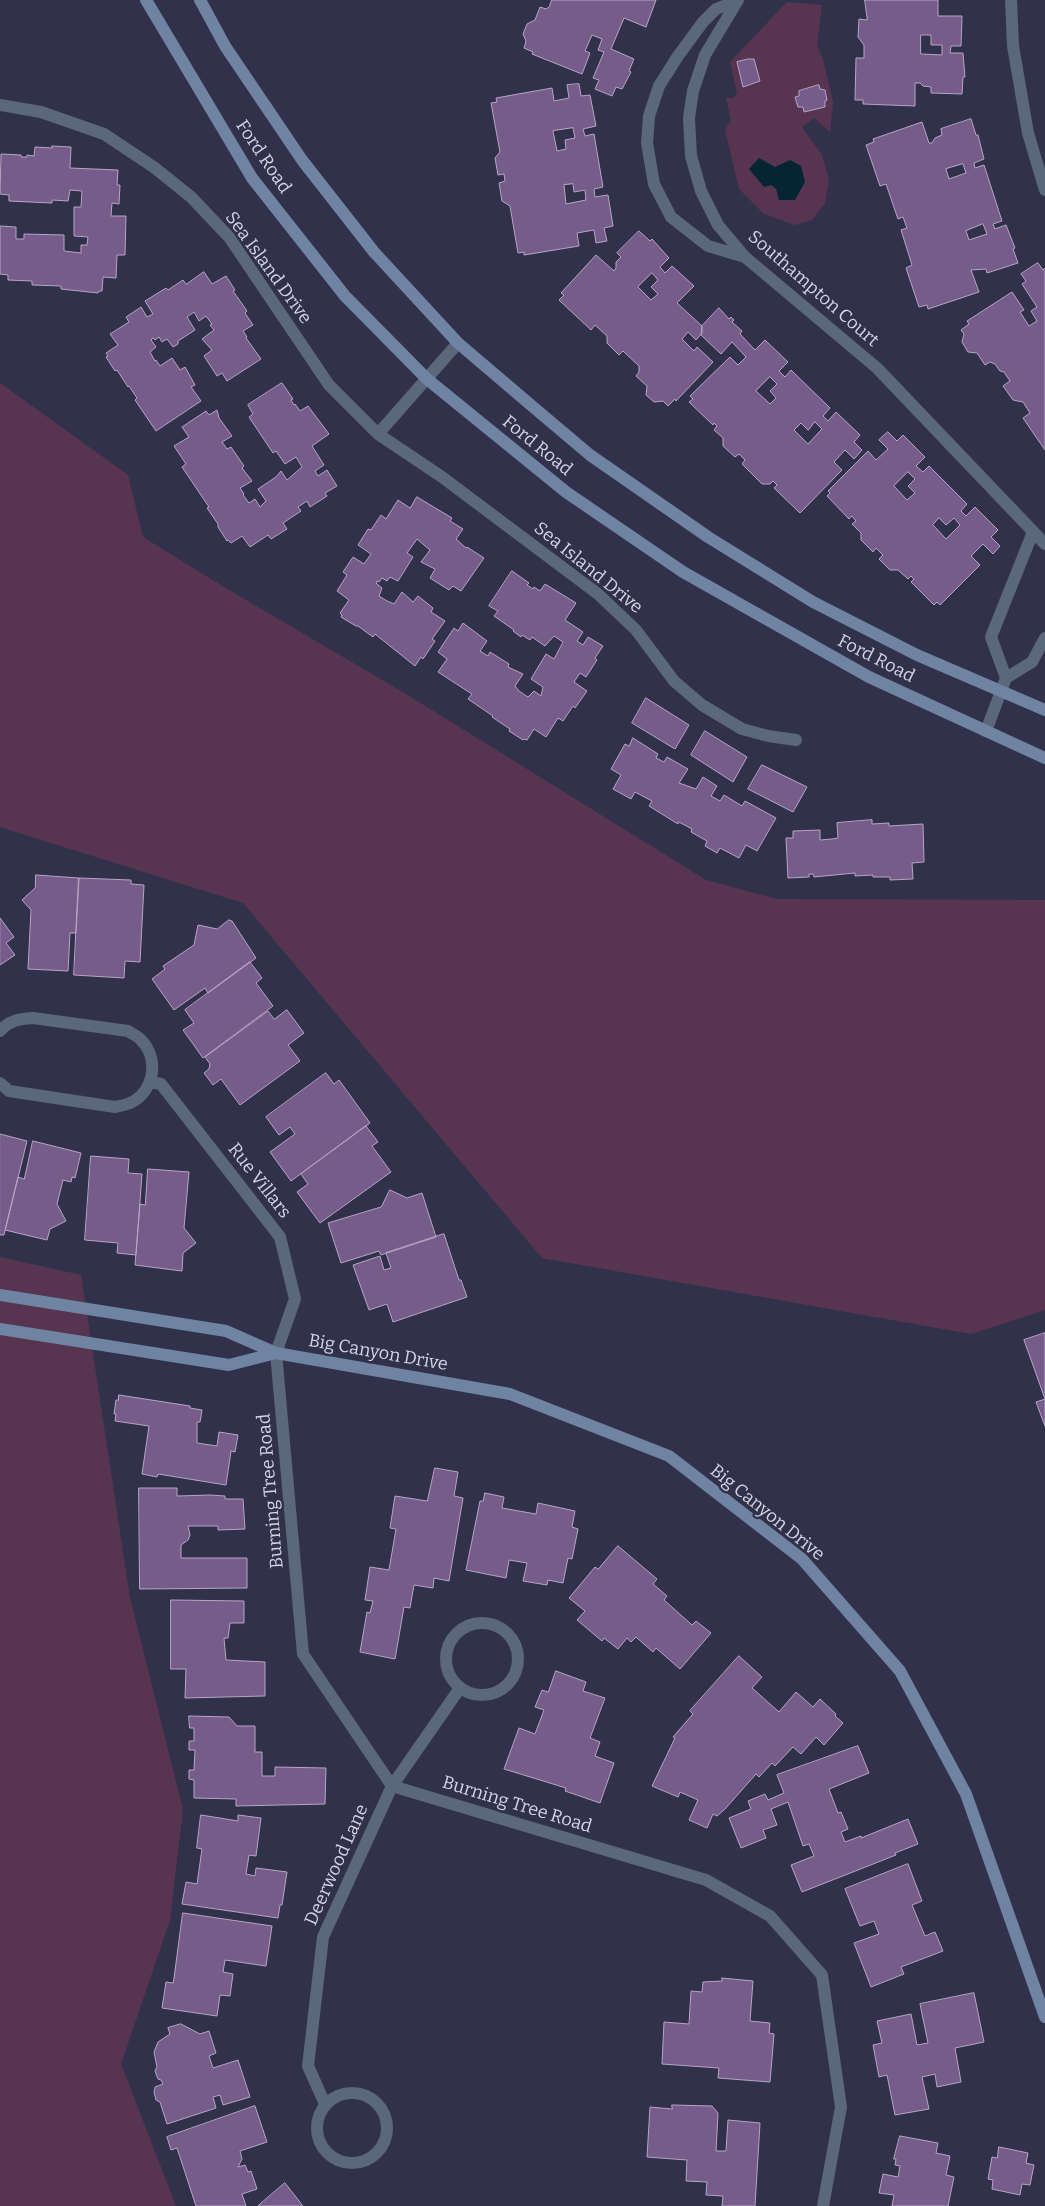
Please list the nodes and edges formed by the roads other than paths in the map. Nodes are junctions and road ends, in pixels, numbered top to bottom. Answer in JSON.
{"nodes":[{"id":1,"x":146,"y":0,"type":"edge"},
{"id":2,"x":200,"y":0,"type":"edge"},
{"id":3,"x":1011,"y":0,"type":"edge"},
{"id":4,"x":738,"y":1,"type":"edge"},
{"id":5,"x":0,"y":105,"type":"edge"},
{"id":6,"x":1045,"y":190,"type":"edge"},
{"id":7,"x":745,"y":257,"type":"junction"},
{"id":8,"x":458,"y":343,"type":"junction"},
{"id":9,"x":427,"y":379,"type":"junction"},
{"id":10,"x":378,"y":434,"type":"junction"},
{"id":11,"x":1033,"y":532,"type":"junction"},
{"id":12,"x":1045,"y":544,"type":"edge"},
{"id":13,"x":1045,"y":638,"type":"edge"},
{"id":14,"x":1006,"y":678,"type":"junction"},
{"id":15,"x":1002,"y":691,"type":"junction"},
{"id":16,"x":1045,"y":710,"type":"edge"},
{"id":17,"x":986,"y":731,"type":"junction"},
{"id":18,"x":796,"y":740,"type":"dead end"},
{"id":19,"x":1045,"y":758,"type":"edge"},
{"id":20,"x":0,"y":1030,"type":"edge"},
{"id":21,"x":150,"y":1082,"type":"junction"},
{"id":22,"x":0,"y":1083,"type":"edge"},
{"id":23,"x":0,"y":1295,"type":"edge"},
{"id":24,"x":0,"y":1328,"type":"edge"},
{"id":25,"x":276,"y":1352,"type":"junction"},
{"id":26,"x":460,"y":1688,"type":"junction"},
{"id":27,"x":392,"y":1786,"type":"junction"},
{"id":28,"x":1045,"y":2017,"type":"edge"},
{"id":29,"x":325,"y":2104,"type":"junction"},
{"id":30,"x":823,"y":2206,"type":"edge"}],
"edges":[{"from":1,"to":9,"type":"main road","name":"Ford Road"},
{"from":2,"to":8,"type":"main road","name":"Ford Road"},
{"from":3,"to":6,"type":"street"},
{"from":4,"to":7,"type":"street","name":"Southampton Court"},
{"from":4,"to":7,"type":"street"},
{"from":5,"to":10,"type":"street","name":"Sea Island Drive"},
{"from":7,"to":11,"type":"street","name":"Southampton Court"},
{"from":8,"to":9,"type":"street"},
{"from":8,"to":15,"type":"main road","name":"Ford Road"},
{"from":9,"to":10,"type":"street"},
{"from":9,"to":17,"type":"main road","name":"Ford Road"},
{"from":10,"to":18,"type":"street","name":"Sea Island Drive"},
{"from":11,"to":12,"type":"street","name":"Southampton Court"},
{"from":11,"to":14,"type":"street"},
{"from":13,"to":14,"type":"street"},
{"from":14,"to":15,"type":"street"},
{"from":15,"to":16,"type":"main road","name":"Ford Road"},
{"from":15,"to":17,"type":"street"},
{"from":17,"to":19,"type":"main road","name":"Ford Road"},
{"from":20,"to":21,"type":"street"},
{"from":21,"to":22,"type":"street"},
{"from":21,"to":25,"type":"street","name":"Rue Villars"},
{"from":23,"to":25,"type":"main road","name":"Big Canyon Drive"},
{"from":24,"to":25,"type":"main road","name":"Big Canyon Drive"},
{"from":25,"to":27,"type":"street","name":"Burning Tree Road"},
{"from":25,"to":28,"type":"main road","name":"Big Canyon Drive"},
{"from":26,"to":26,"type":"street"},
{"from":26,"to":27,"type":"street","name":"Deerwood Lane"},
{"from":27,"to":29,"type":"street","name":"Deerwood Lane"},
{"from":27,"to":30,"type":"street","name":"Burning Tree Road"},
{"from":29,"to":29,"type":"street"}]}
